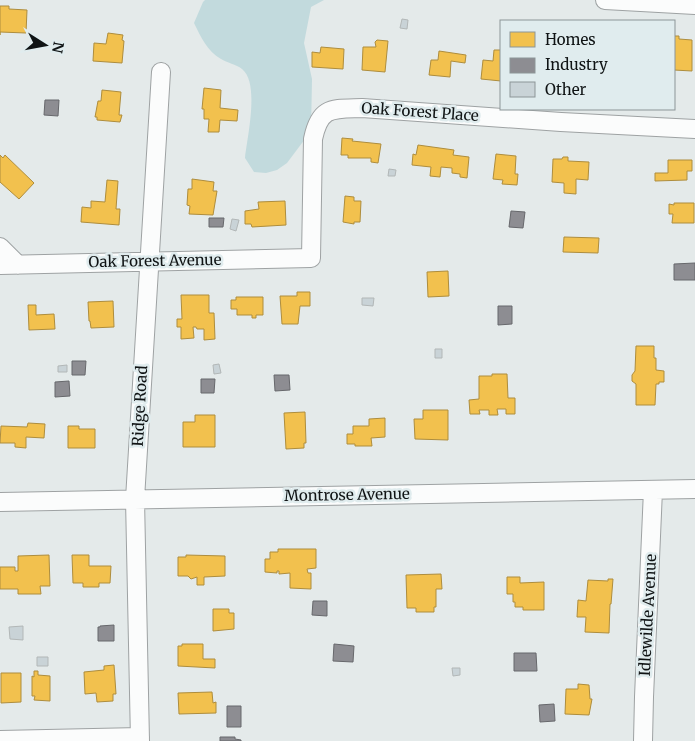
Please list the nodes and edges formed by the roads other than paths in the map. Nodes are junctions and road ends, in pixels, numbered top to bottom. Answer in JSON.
{"nodes":[{"id":1,"x":604,"y":0,"type":"edge"},
{"id":2,"x":695,"y":5,"type":"edge"},
{"id":3,"x":161,"y":72,"type":"dead end"},
{"id":4,"x":695,"y":129,"type":"edge"},
{"id":5,"x":0,"y":247,"type":"edge"},
{"id":6,"x":311,"y":258,"type":"joint"},
{"id":7,"x":149,"y":261,"type":"junction"},
{"id":8,"x":9,"y":265,"type":"edge"},
{"id":9,"x":695,"y":489,"type":"edge"},
{"id":10,"x":653,"y":490,"type":"junction"},
{"id":11,"x":135,"y":499,"type":"junction"},
{"id":12,"x":0,"y":502,"type":"edge"},
{"id":13,"x":140,"y":739,"type":"edge"},
{"id":14,"x":0,"y":740,"type":"edge"},
{"id":15,"x":644,"y":741,"type":"edge"}],
"edges":[{"from":1,"to":2,"type":"street"},
{"from":3,"to":7,"type":"street","name":"Ridge Road"},
{"from":4,"to":6,"type":"street","name":"Oak Forest Place"},
{"from":5,"to":8,"type":"street"},
{"from":6,"to":7,"type":"street","name":"Oak Forest Avenue"},
{"from":7,"to":8,"type":"street","name":"Oak Forest Avenue"},
{"from":7,"to":11,"type":"street","name":"Ridge Road"},
{"from":9,"to":10,"type":"street","name":"Montrose Avenue"},
{"from":10,"to":11,"type":"street","name":"Montrose Avenue"},
{"from":10,"to":15,"type":"street","name":"Idlewilde Avenue"},
{"from":11,"to":12,"type":"street","name":"Montrose Avenue"},
{"from":11,"to":13,"type":"street","name":"Ridge Road"},
{"from":13,"to":14,"type":"street"}]}
